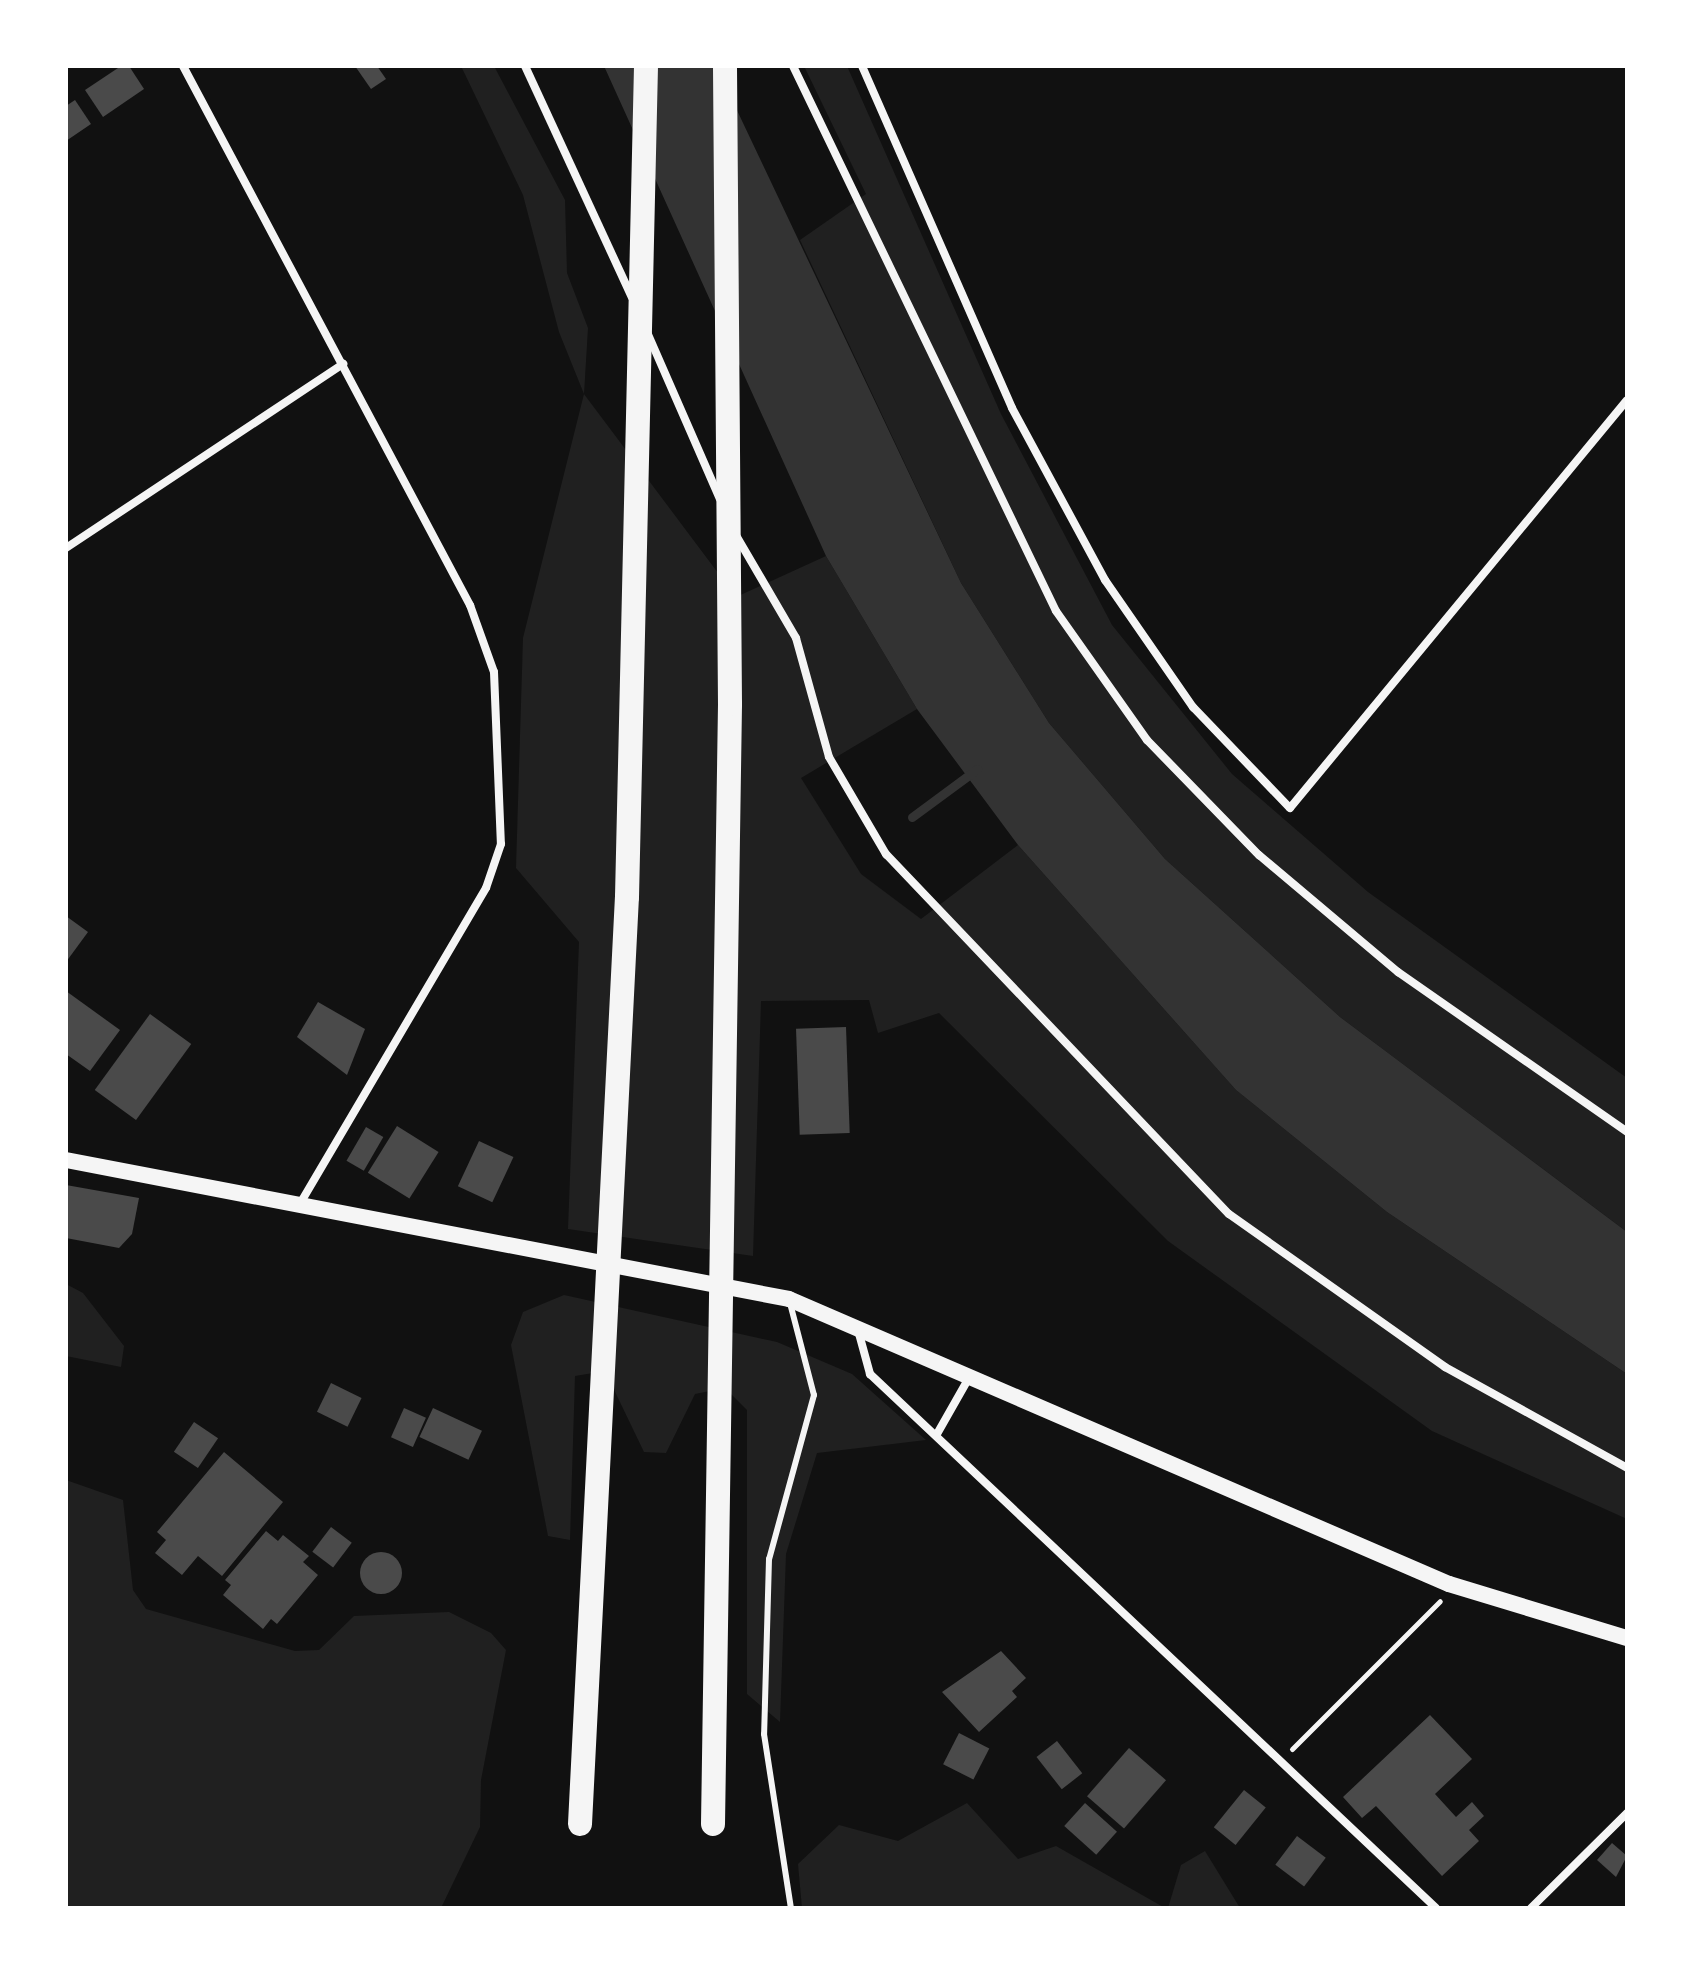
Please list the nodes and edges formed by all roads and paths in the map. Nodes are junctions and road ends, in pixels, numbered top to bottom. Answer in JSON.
{"nodes":[{"id":1,"x":183,"y":66,"type":"edge"},
{"id":2,"x":525,"y":66,"type":"edge"},
{"id":3,"x":646,"y":66,"type":"edge"},
{"id":4,"x":725,"y":66,"type":"edge"},
{"id":5,"x":793,"y":66,"type":"edge"},
{"id":6,"x":862,"y":66,"type":"edge"},
{"id":7,"x":343,"y":364,"type":"junction"},
{"id":8,"x":1627,"y":400,"type":"edge"},
{"id":9,"x":66,"y":548,"type":"edge"},
{"id":10,"x":1627,"y":1132,"type":"edge"},
{"id":11,"x":66,"y":1160,"type":"edge"},
{"id":12,"x":298,"y":1207,"type":"junction"},
{"id":13,"x":789,"y":1299,"type":"junction"},
{"id":14,"x":858,"y":1328,"type":"junction"},
{"id":15,"x":970,"y":1376,"type":"junction"},
{"id":16,"x":937,"y":1434,"type":"junction"},
{"id":17,"x":1627,"y":1468,"type":"edge"},
{"id":18,"x":1449,"y":1584,"type":"junction"},
{"id":19,"x":1627,"y":1638,"type":"edge"},
{"id":20,"x":1282,"y":1759,"type":"junction"},
{"id":21,"x":1627,"y":1813,"type":"edge"},
{"id":22,"x":580,"y":1824,"type":"dead end"},
{"id":23,"x":713,"y":1824,"type":"dead end"},
{"id":24,"x":791,"y":1908,"type":"edge"},
{"id":25,"x":1436,"y":1908,"type":"edge"},
{"id":26,"x":1531,"y":1908,"type":"edge"}],
"edges":[{"from":1,"to":7,"type":"street"},
{"from":2,"to":17,"type":"street"},
{"from":3,"to":22,"type":"highway"},
{"from":4,"to":23,"type":"highway"},
{"from":5,"to":10,"type":"street"},
{"from":6,"to":8,"type":"street"},
{"from":7,"to":9,"type":"street"},
{"from":7,"to":12,"type":"street"},
{"from":11,"to":12,"type":"main road"},
{"from":12,"to":13,"type":"main road"},
{"from":13,"to":14,"type":"main road"},
{"from":13,"to":24,"type":"lane"},
{"from":14,"to":15,"type":"main road"},
{"from":14,"to":16,"type":"street"},
{"from":15,"to":16,"type":"street"},
{"from":15,"to":18,"type":"main road"},
{"from":16,"to":20,"type":"street"},
{"from":18,"to":19,"type":"main road"},
{"from":18,"to":20,"type":"path"},
{"from":20,"to":25,"type":"street"},
{"from":21,"to":26,"type":"street"}]}
